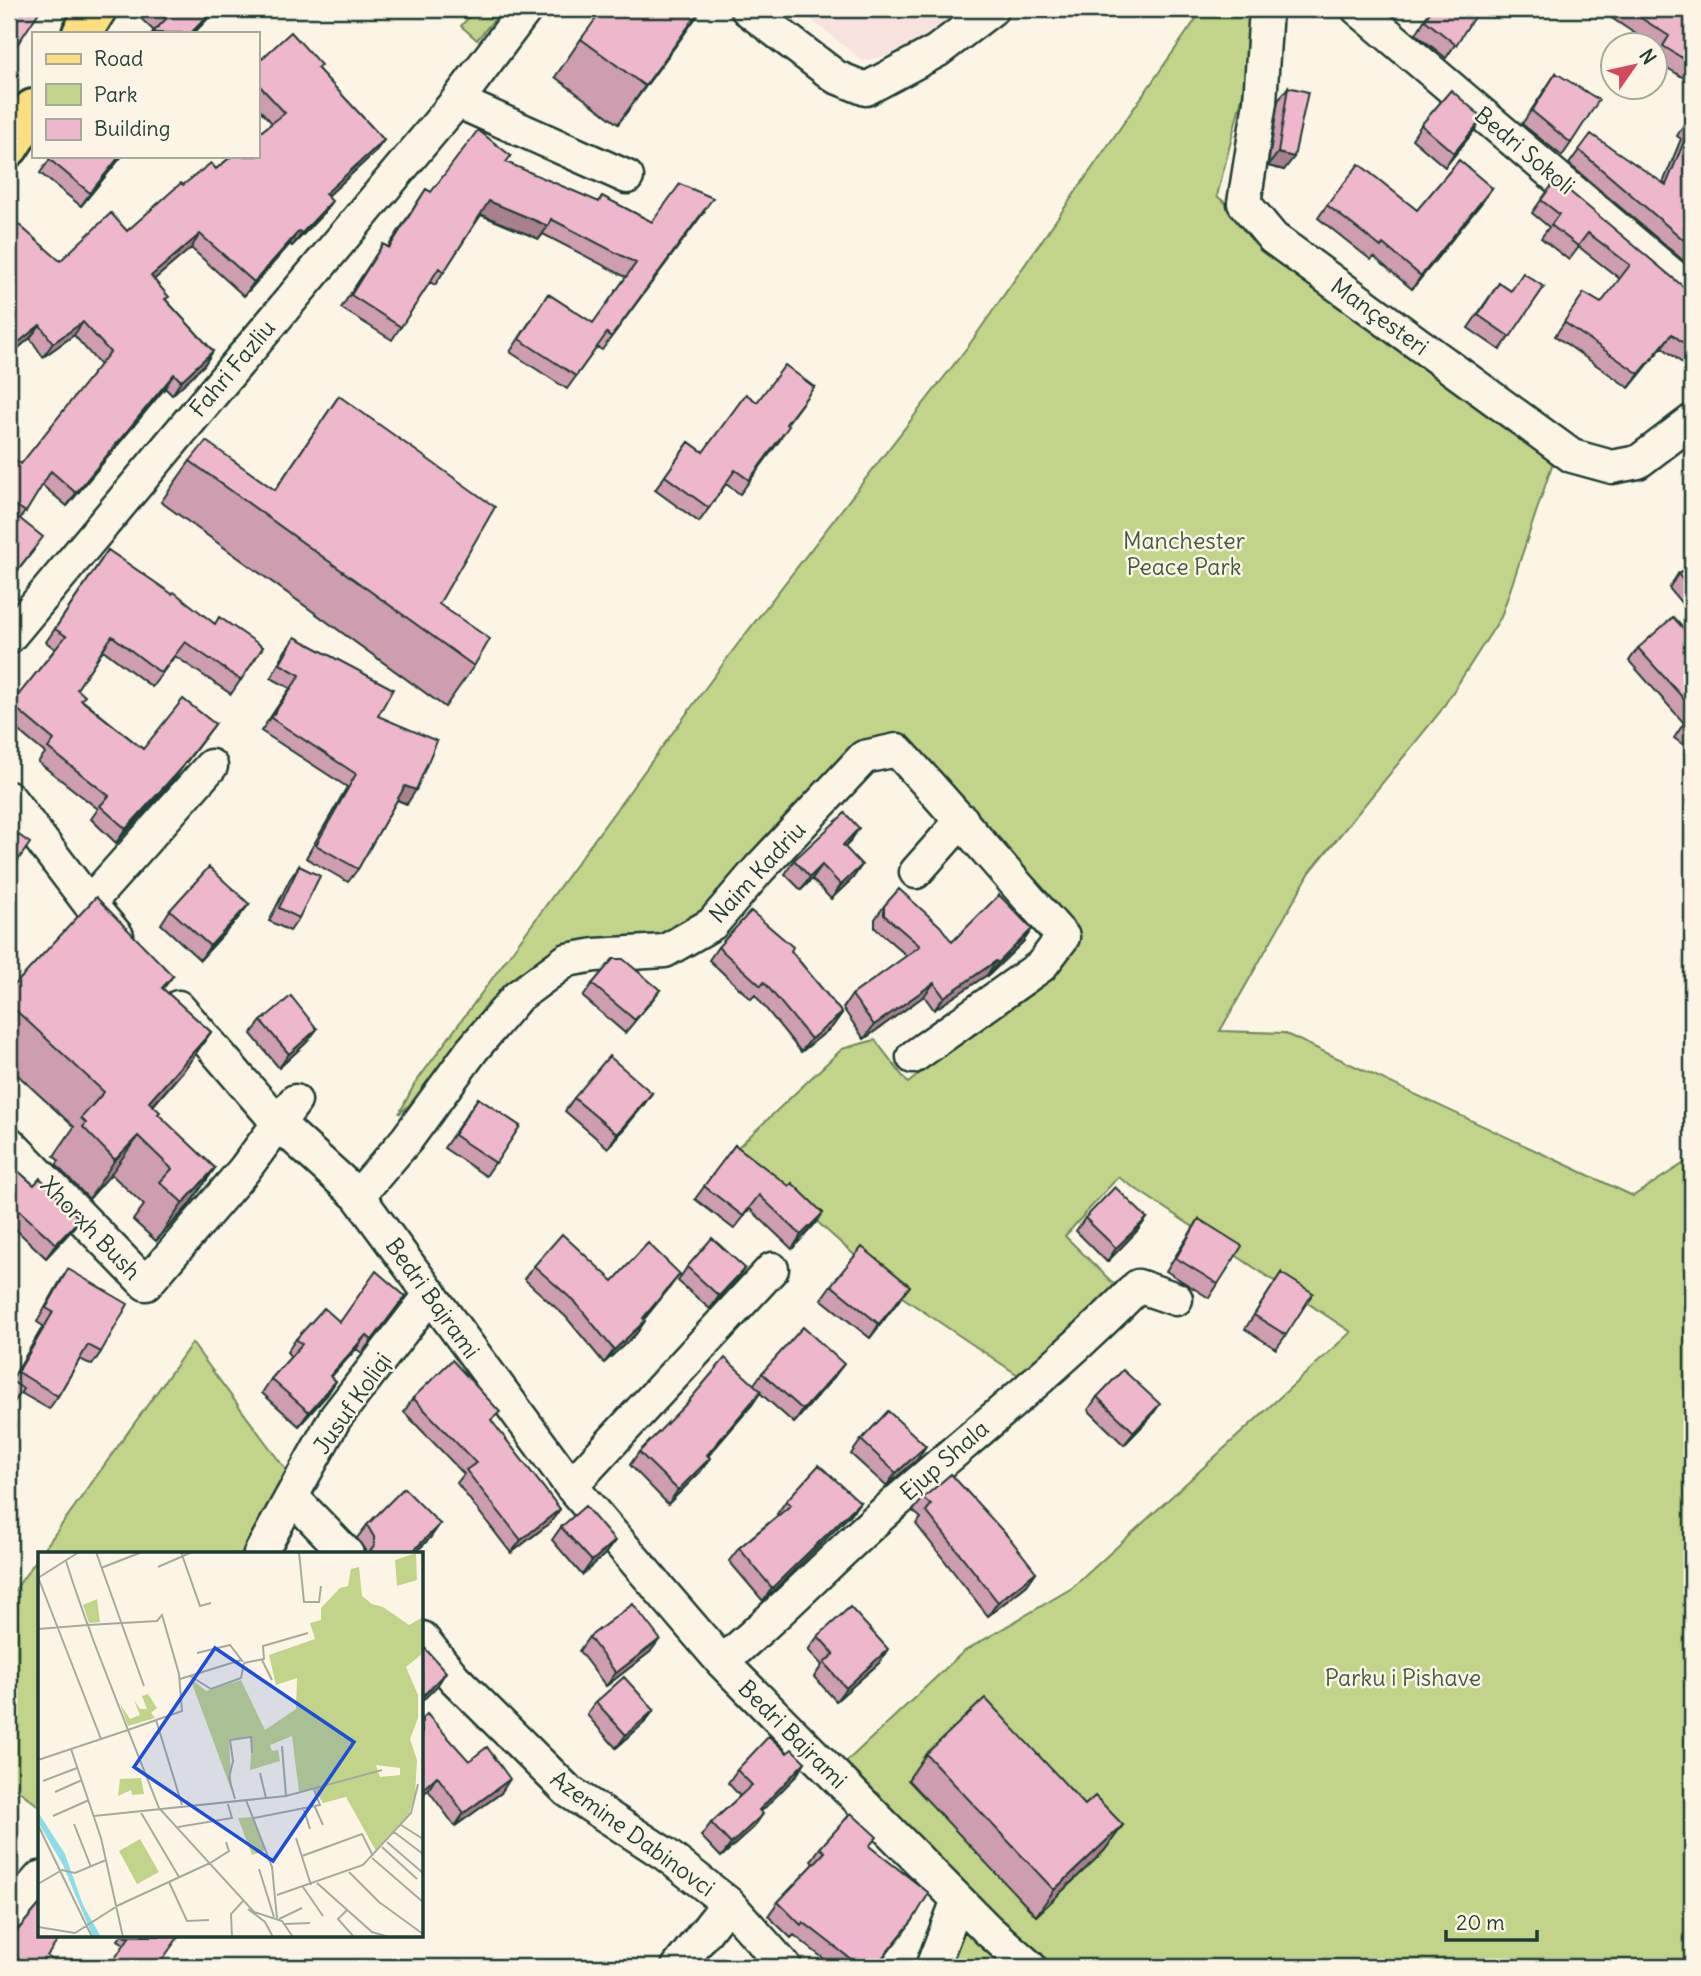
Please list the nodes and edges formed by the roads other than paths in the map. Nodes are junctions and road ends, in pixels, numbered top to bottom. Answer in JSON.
{"nodes":[{"id":1,"x":97,"y":9,"type":"edge"},
{"id":2,"x":526,"y":9,"type":"edge"},
{"id":3,"x":747,"y":9,"type":"edge"},
{"id":4,"x":992,"y":9,"type":"edge"},
{"id":5,"x":1266,"y":9,"type":"edge"},
{"id":6,"x":1358,"y":9,"type":"edge"},
{"id":7,"x":83,"y":32,"type":"edge"},
{"id":8,"x":457,"y":101,"type":"junction"},
{"id":9,"x":32,"y":111,"type":"edge"},
{"id":10,"x":9,"y":147,"type":"edge"},
{"id":11,"x":627,"y":177,"type":"dead end"},
{"id":12,"x":1692,"y":292,"type":"edge"},
{"id":13,"x":1692,"y":421,"type":"edge"},
{"id":14,"x":9,"y":637,"type":"edge"},
{"id":15,"x":211,"y":766,"type":"dead end"},
{"id":16,"x":9,"y":798,"type":"edge"},
{"id":17,"x":962,"y":820,"type":"junction"},
{"id":18,"x":916,"y":872,"type":"dead end"},
{"id":19,"x":89,"y":902,"type":"junction"},
{"id":20,"x":134,"y":955,"type":"edge"},
{"id":21,"x":161,"y":987,"type":"edge"},
{"id":22,"x":913,"y":1057,"type":"dead end"},
{"id":23,"x":287,"y":1113,"type":"junction"},
{"id":24,"x":9,"y":1143,"type":"edge"},
{"id":25,"x":358,"y":1196,"type":"junction"},
{"id":26,"x":772,"y":1269,"type":"dead end"},
{"id":27,"x":431,"y":1294,"type":"junction"},
{"id":28,"x":1176,"y":1299,"type":"dead end"},
{"id":29,"x":571,"y":1486,"type":"junction"},
{"id":30,"x":292,"y":1497,"type":"junction"},
{"id":31,"x":261,"y":1552,"type":"edge"},
{"id":32,"x":345,"y":1552,"type":"edge"},
{"id":33,"x":424,"y":1640,"type":"edge"},
{"id":34,"x":722,"y":1662,"type":"junction"},
{"id":35,"x":38,"y":1880,"type":"edge"},
{"id":36,"x":958,"y":1900,"type":"junction"},
{"id":37,"x":728,"y":1903,"type":"junction"},
{"id":38,"x":9,"y":1914,"type":"edge"},
{"id":39,"x":678,"y":1967,"type":"edge"},
{"id":40,"x":785,"y":1967,"type":"edge"},
{"id":41,"x":932,"y":1967,"type":"edge"},
{"id":42,"x":1030,"y":1967,"type":"edge"}],
"edges":[{"from":1,"to":7,"type":"main road"},
{"from":2,"to":8,"type":"street","name":"Fahri Fazliu"},
{"from":3,"to":4,"type":"street"},
{"from":5,"to":13,"type":"street","name":"Mançesteri"},
{"from":6,"to":12,"type":"street","name":"Bedri Sokoli"},
{"from":8,"to":11,"type":"street"},
{"from":8,"to":14,"type":"street","name":"Fahri Fazliu"},
{"from":9,"to":10,"type":"main road"},
{"from":15,"to":19,"type":"street"},
{"from":16,"to":19,"type":"street"},
{"from":17,"to":18,"type":"street"},
{"from":17,"to":22,"type":"street","name":"Naim Kadriu"},
{"from":17,"to":25,"type":"street","name":"Naim Kadriu"},
{"from":19,"to":20,"type":"street"},
{"from":21,"to":23,"type":"street","name":"Bedri Bajrami"},
{"from":23,"to":24,"type":"street","name":"Xhorxh Bush"},
{"from":23,"to":25,"type":"street","name":"Bedri Bajrami"},
{"from":25,"to":27,"type":"street","name":"Bedri Bajrami"},
{"from":26,"to":29,"type":"street"},
{"from":27,"to":29,"type":"street","name":"Bedri Bajrami"},
{"from":27,"to":30,"type":"street","name":"Jusuf Koliqi"},
{"from":28,"to":34,"type":"street","name":"Ejup Shala"},
{"from":29,"to":34,"type":"street","name":"Bedri Bajrami"},
{"from":30,"to":31,"type":"street","name":"Jusuf Koliqi"},
{"from":30,"to":32,"type":"street"},
{"from":33,"to":37,"type":"street","name":"Azemine Dabinovci"},
{"from":34,"to":36,"type":"street","name":"Bedri Bajrami"},
{"from":35,"to":38,"type":"street"},
{"from":36,"to":41,"type":"street"},
{"from":36,"to":42,"type":"street","name":"Bedri Bajrami"},
{"from":37,"to":39,"type":"street"},
{"from":37,"to":40,"type":"street","name":"Azemine Dabinovci"}]}
